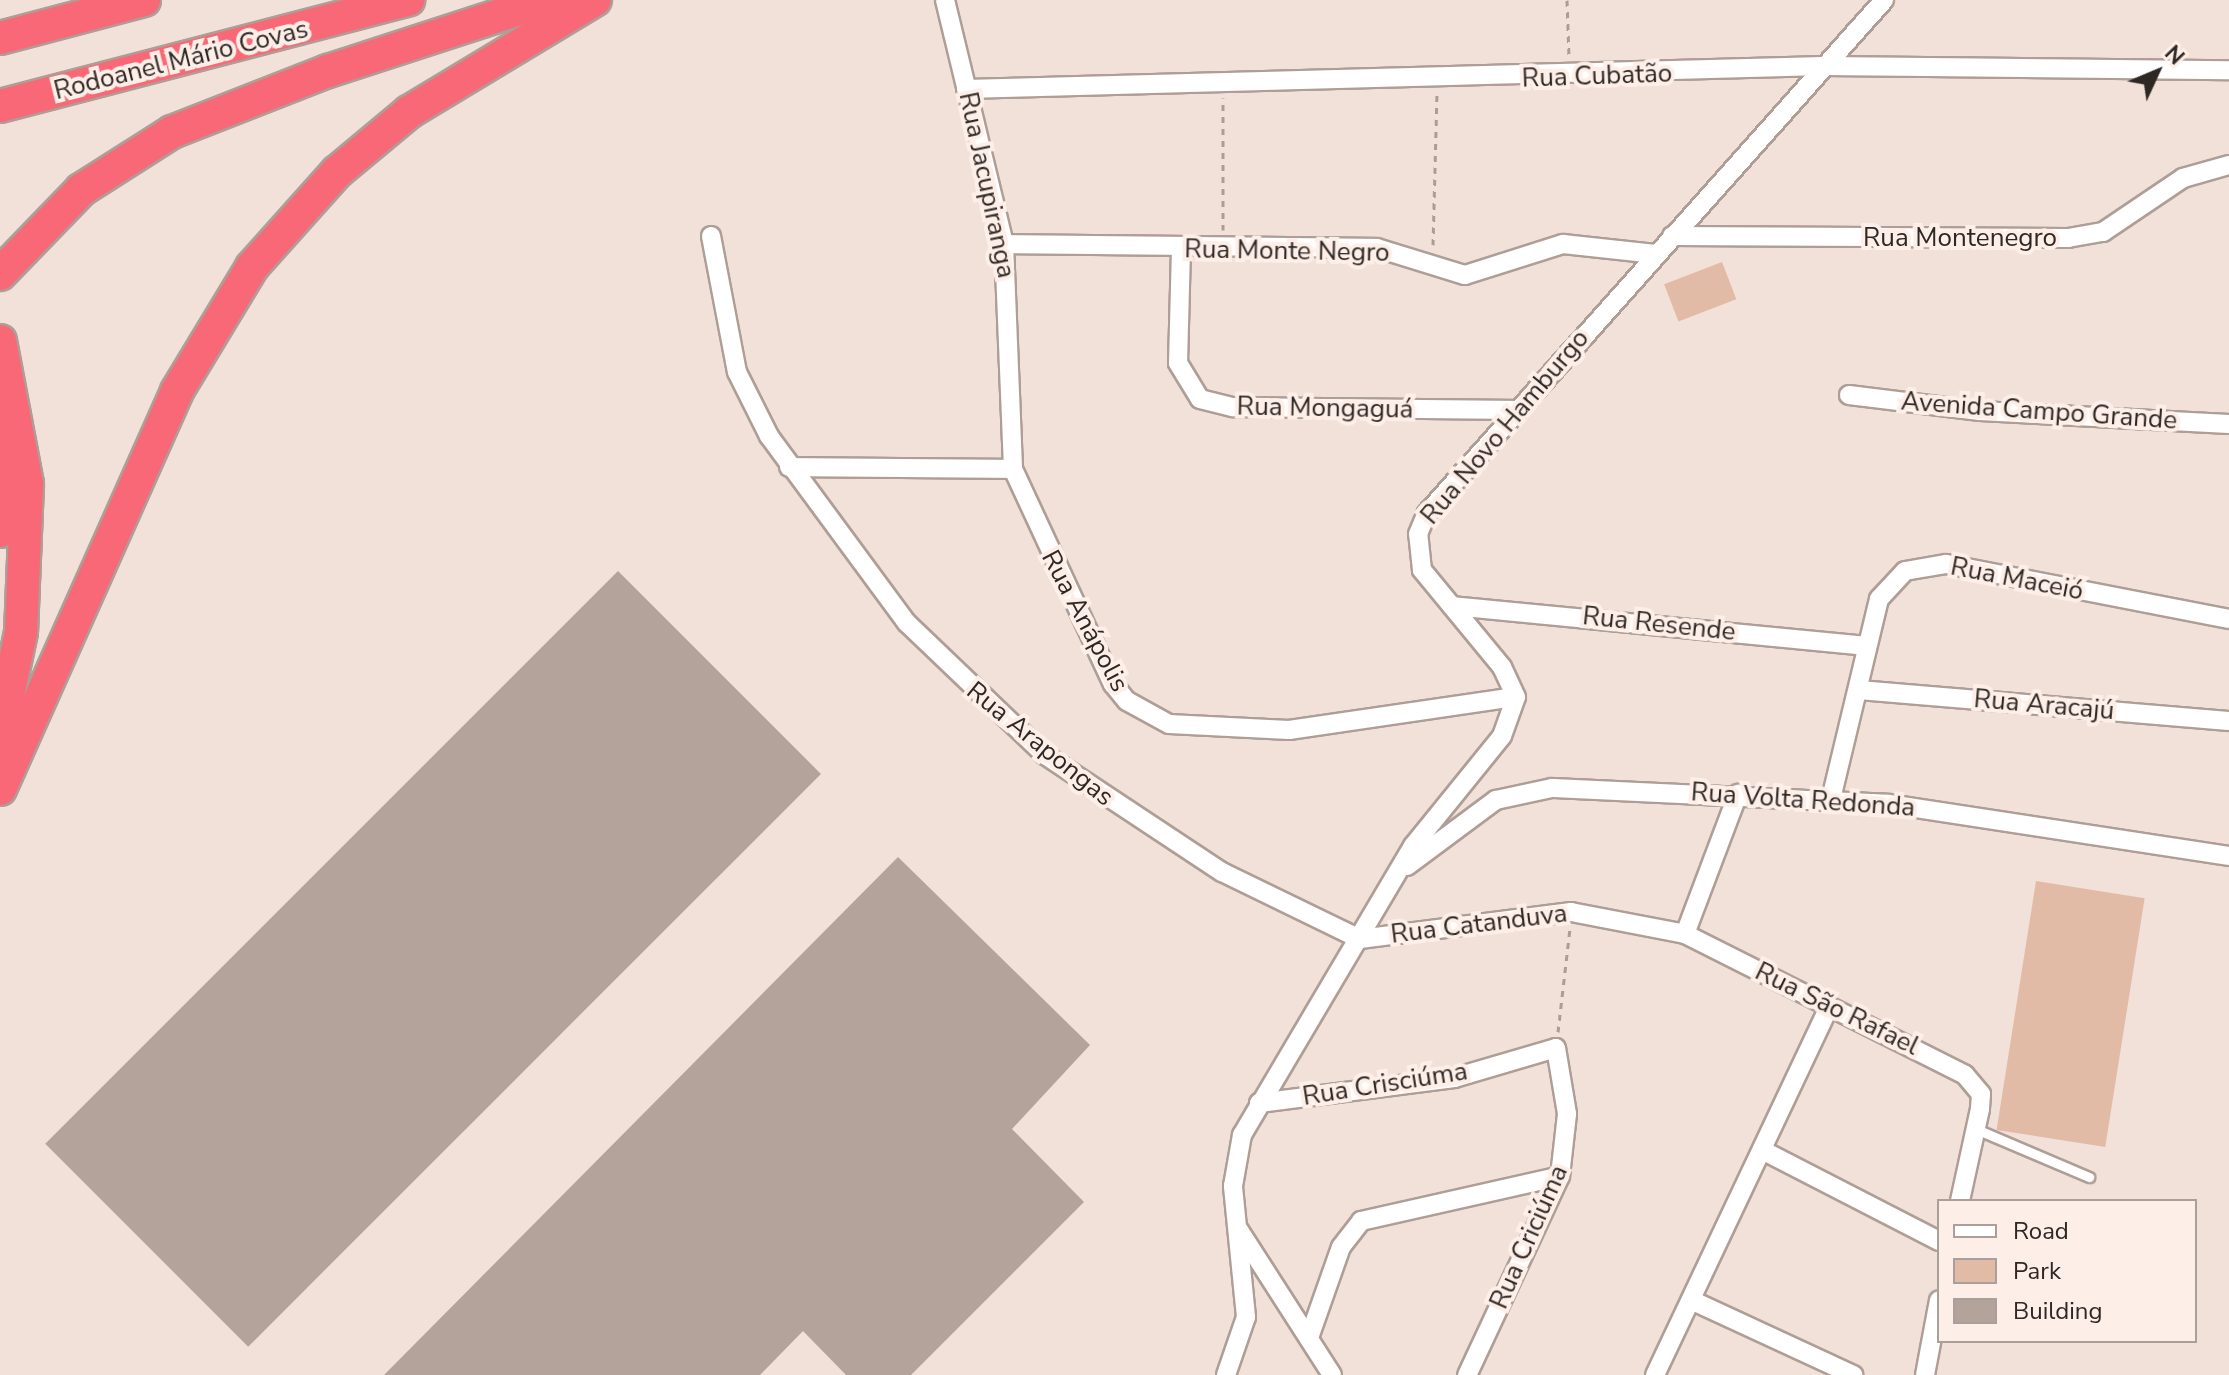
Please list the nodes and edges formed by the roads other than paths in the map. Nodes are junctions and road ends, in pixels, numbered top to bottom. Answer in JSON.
{"nodes":[{"id":1,"x":123,"y":0,"type":"edge"},
{"id":2,"x":144,"y":0,"type":"edge"},
{"id":3,"x":408,"y":0,"type":"edge"},
{"id":4,"x":547,"y":0,"type":"edge"},
{"id":5,"x":595,"y":0,"type":"edge"},
{"id":6,"x":945,"y":0,"type":"edge"},
{"id":7,"x":1884,"y":0,"type":"edge"},
{"id":8,"x":77,"y":18,"type":"junction"},
{"id":9,"x":0,"y":38,"type":"edge"},
{"id":10,"x":1824,"y":66,"type":"junction"},
{"id":11,"x":2229,"y":70,"type":"edge"},
{"id":12,"x":966,"y":89,"type":"junction"},
{"id":13,"x":0,"y":106,"type":"edge"},
{"id":14,"x":2229,"y":165,"type":"edge"},
{"id":15,"x":711,"y":236,"type":"dead end"},
{"id":16,"x":1672,"y":236,"type":"junction"},
{"id":17,"x":1004,"y":244,"type":"junction"},
{"id":18,"x":1181,"y":249,"type":"junction"},
{"id":19,"x":1655,"y":254,"type":"junction"},
{"id":20,"x":0,"y":274,"type":"edge"},
{"id":21,"x":0,"y":341,"type":"edge"},
{"id":22,"x":0,"y":358,"type":"edge"},
{"id":23,"x":1849,"y":395,"type":"dead end"},
{"id":24,"x":1513,"y":410,"type":"junction"},
{"id":25,"x":2229,"y":424,"type":"edge"},
{"id":26,"x":789,"y":467,"type":"junction"},
{"id":27,"x":1013,"y":469,"type":"junction"},
{"id":28,"x":0,"y":531,"type":"edge"},
{"id":29,"x":1452,"y":606,"type":"junction"},
{"id":30,"x":2229,"y":619,"type":"edge"},
{"id":31,"x":1866,"y":646,"type":"junction"},
{"id":32,"x":1859,"y":690,"type":"junction"},
{"id":33,"x":1516,"y":697,"type":"junction"},
{"id":34,"x":2229,"y":721,"type":"edge"},
{"id":35,"x":0,"y":734,"type":"edge"},
{"id":36,"x":0,"y":789,"type":"edge"},
{"id":37,"x":1738,"y":794,"type":"junction"},
{"id":38,"x":1831,"y":799,"type":"junction"},
{"id":39,"x":2229,"y":856,"type":"edge"},
{"id":40,"x":1399,"y":873,"type":"junction"},
{"id":41,"x":1685,"y":934,"type":"junction"},
{"id":42,"x":1360,"y":939,"type":"junction"},
{"id":43,"x":1829,"y":1007,"type":"junction"},
{"id":44,"x":1556,"y":1048,"type":"joint"},
{"id":45,"x":1259,"y":1103,"type":"junction"},
{"id":46,"x":1976,"y":1129,"type":"junction"},
{"id":47,"x":1762,"y":1150,"type":"junction"},
{"id":48,"x":1560,"y":1176,"type":"junction"},
{"id":49,"x":2089,"y":1177,"type":"dead end"},
{"id":50,"x":1960,"y":1199,"type":"edge"},
{"id":51,"x":1238,"y":1228,"type":"junction"},
{"id":52,"x":1937,"y":1240,"type":"edge"},
{"id":53,"x":1691,"y":1300,"type":"junction"},
{"id":54,"x":1937,"y":1311,"type":"edge"},
{"id":55,"x":1310,"y":1335,"type":"junction"},
{"id":56,"x":1226,"y":1375,"type":"edge"},
{"id":57,"x":1332,"y":1375,"type":"edge"},
{"id":58,"x":1467,"y":1375,"type":"edge"},
{"id":59,"x":1655,"y":1375,"type":"edge"},
{"id":60,"x":1853,"y":1375,"type":"edge"},
{"id":61,"x":1925,"y":1375,"type":"edge"}],
"edges":[{"from":1,"to":8,"type":"highway"},
{"from":2,"to":8,"type":"highway"},
{"from":3,"to":13,"type":"highway","name":"Rodoanel Mário Covas"},
{"from":4,"to":20,"type":"highway"},
{"from":5,"to":36,"type":"highway"},
{"from":6,"to":12,"type":"street","name":"Rua Jacupiranga"},
{"from":7,"to":10,"type":"street","name":"Rua Novo Hamburgo"},
{"from":8,"to":9,"type":"highway"},
{"from":10,"to":11,"type":"street","name":"Rua Cubatão"},
{"from":10,"to":12,"type":"street","name":"Rua Cubatão"},
{"from":10,"to":16,"type":"street","name":"Rua Novo Hamburgo"},
{"from":12,"to":17,"type":"street","name":"Rua Jacupiranga"},
{"from":14,"to":16,"type":"street","name":"Rua Montenegro"},
{"from":15,"to":26,"type":"street","name":"Rua Arapongas"},
{"from":16,"to":19,"type":"street","name":"Rua Novo Hamburgo"},
{"from":17,"to":18,"type":"street","name":"Rua Monte Negro"},
{"from":17,"to":27,"type":"street","name":"Rua Jacupiranga"},
{"from":18,"to":19,"type":"street","name":"Rua Monte Negro"},
{"from":18,"to":24,"type":"street","name":"Rua Mongaguá"},
{"from":19,"to":24,"type":"street","name":"Rua Novo Hamburgo"},
{"from":21,"to":35,"type":"highway"},
{"from":22,"to":28,"type":"highway"},
{"from":23,"to":25,"type":"street","name":"Avenida Campo Grande"},
{"from":24,"to":29,"type":"street","name":"Rua Novo Hamburgo"},
{"from":26,"to":27,"type":"street"},
{"from":26,"to":42,"type":"street","name":"Rua Arapongas"},
{"from":27,"to":33,"type":"street","name":"Rua Anápolis"},
{"from":29,"to":31,"type":"street","name":"Rua Resende"},
{"from":29,"to":33,"type":"street","name":"Rua Novo Hamburgo"},
{"from":30,"to":31,"type":"street","name":"Rua Maceió"},
{"from":31,"to":32,"type":"street","name":"Rua Maceió"},
{"from":32,"to":34,"type":"street","name":"Rua Aracajú"},
{"from":32,"to":38,"type":"street","name":"Rua Maceió"},
{"from":33,"to":40,"type":"street"},
{"from":37,"to":38,"type":"street","name":"Rua Volta Redonda"},
{"from":37,"to":40,"type":"street","name":"Rua Volta Redonda"},
{"from":37,"to":41,"type":"street"},
{"from":38,"to":39,"type":"street","name":"Rua Volta Redonda"},
{"from":40,"to":42,"type":"street"},
{"from":41,"to":42,"type":"street","name":"Rua Catanduva"},
{"from":41,"to":43,"type":"street","name":"Rua São Rafael"},
{"from":42,"to":45,"type":"street"},
{"from":43,"to":46,"type":"street","name":"Rua São Rafael"},
{"from":43,"to":47,"type":"street"},
{"from":44,"to":45,"type":"street","name":"Rua Crisciúma"},
{"from":44,"to":48,"type":"street","name":"Rua Criciúma"},
{"from":45,"to":51,"type":"street"},
{"from":46,"to":49,"type":"lane"},
{"from":46,"to":50,"type":"street"},
{"from":47,"to":52,"type":"street"},
{"from":47,"to":53,"type":"street"},
{"from":48,"to":55,"type":"street"},
{"from":48,"to":58,"type":"street","name":"Rua Criciúma"},
{"from":51,"to":55,"type":"street"},
{"from":51,"to":56,"type":"street"},
{"from":53,"to":59,"type":"street"},
{"from":53,"to":60,"type":"street"},
{"from":54,"to":61,"type":"street"},
{"from":55,"to":57,"type":"street"}]}
